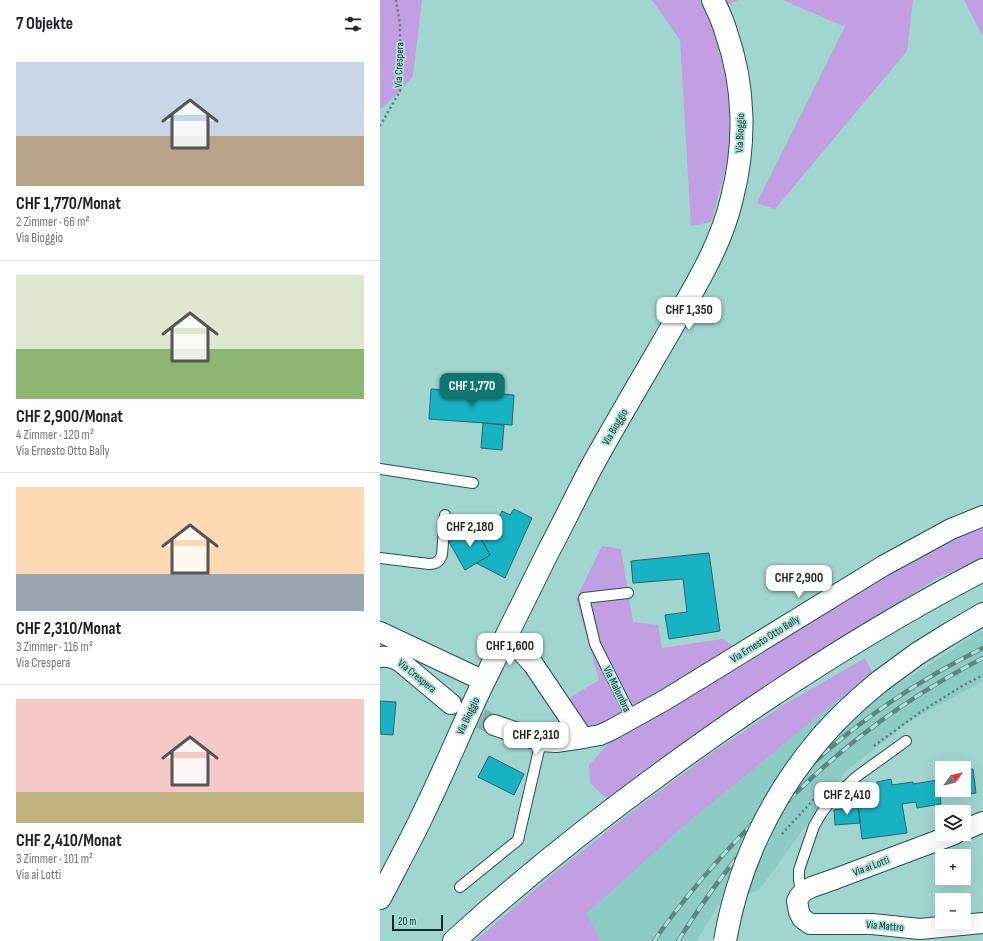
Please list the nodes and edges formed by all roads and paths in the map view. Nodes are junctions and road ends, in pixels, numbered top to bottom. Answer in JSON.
{"nodes":[{"id":1,"x":396,"y":0,"type":"edge"},
{"id":2,"x":713,"y":0,"type":"edge"},
{"id":3,"x":380,"y":126,"type":"edge"},
{"id":4,"x":380,"y":469,"type":"edge"},
{"id":5,"x":472,"y":483,"type":"dead end"},
{"id":6,"x":445,"y":515,"type":"dead end"},
{"id":7,"x":983,"y":516,"type":"edge"},
{"id":8,"x":380,"y":558,"type":"edge"},
{"id":9,"x":983,"y":570,"type":"edge"},
{"id":10,"x":628,"y":593,"type":"dead end"},
{"id":11,"x":983,"y":614,"type":"edge"},
{"id":12,"x":380,"y":632,"type":"edge"},
{"id":13,"x":505,"y":638,"type":"junction"},
{"id":14,"x":380,"y":657,"type":"edge"},
{"id":15,"x":484,"y":681,"type":"junction"},
{"id":16,"x":451,"y":704,"type":"tunnel mouth"},
{"id":17,"x":632,"y":718,"type":"junction"},
{"id":18,"x":494,"y":725,"type":"tunnel mouth"},
{"id":19,"x":583,"y":738,"type":"junction"},
{"id":20,"x":541,"y":741,"type":"junction"},
{"id":21,"x":906,"y":741,"type":"dead end"},
{"id":22,"x":983,"y":822,"type":"edge"},
{"id":23,"x":971,"y":827,"type":"edge"},
{"id":24,"x":410,"y":841,"type":"junction"},
{"id":25,"x":936,"y":841,"type":"edge"},
{"id":26,"x":460,"y":887,"type":"dead end"},
{"id":27,"x":380,"y":898,"type":"edge"},
{"id":28,"x":801,"y":899,"type":"junction"},
{"id":29,"x":380,"y":911,"type":"edge"},
{"id":30,"x":983,"y":923,"type":"edge"},
{"id":31,"x":454,"y":941,"type":"edge"},
{"id":32,"x":725,"y":941,"type":"edge"}],
"edges":[{"from":1,"to":3,"type":"path","name":"Via Crespera"},
{"from":2,"to":13,"type":"main road","name":"Via Bioggio"},
{"from":4,"to":5,"type":"lane"},
{"from":6,"to":8,"type":"lane"},
{"from":7,"to":17,"type":"street","name":"Via Ernesto Otto Bally"},
{"from":9,"to":31,"type":"main road"},
{"from":10,"to":17,"type":"lane","name":"Via Malombra"},
{"from":11,"to":32,"type":"main road","bridge":true},
{"from":12,"to":15,"type":"street"},
{"from":13,"to":15,"type":"main road","name":"Via Bioggio"},
{"from":13,"to":19,"type":"street"},
{"from":14,"to":16,"type":"street","name":"Via Crespera"},
{"from":15,"to":24,"type":"main road","name":"Via Bioggio"},
{"from":17,"to":19,"type":"street","name":"Via Malombra"},
{"from":18,"to":20,"type":"street"},
{"from":19,"to":20,"type":"street"},
{"from":20,"to":26,"type":"lane"},
{"from":21,"to":28,"type":"lane"},
{"from":22,"to":23,"type":"street"},
{"from":24,"to":27,"type":"main road","name":"Via Bioggio"},
{"from":24,"to":29,"type":"main road","name":"Via Bioggio"},
{"from":25,"to":28,"type":"street","name":"Via ai Lotti"},
{"from":28,"to":30,"type":"street","name":"Via Mattro"}]}
